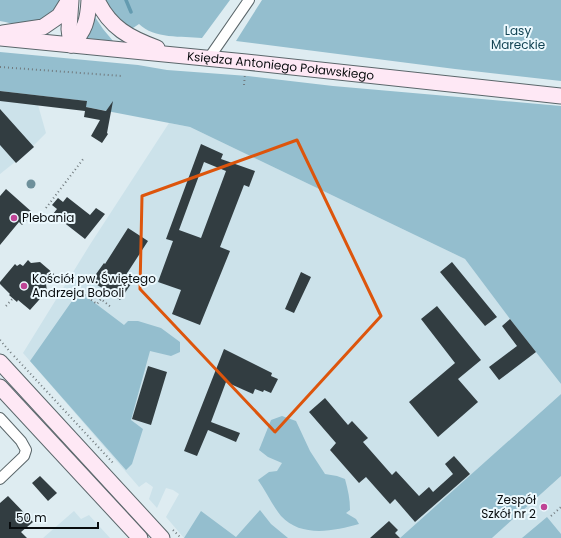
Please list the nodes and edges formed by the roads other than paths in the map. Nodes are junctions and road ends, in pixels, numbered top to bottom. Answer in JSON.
{"nodes":[{"id":1,"x":70,"y":0,"type":"edge"},
{"id":2,"x":89,"y":0,"type":"edge"},
{"id":3,"x":98,"y":0,"type":"edge"},
{"id":4,"x":249,"y":0,"type":"edge"},
{"id":5,"x":0,"y":34,"type":"edge"},
{"id":6,"x":0,"y":38,"type":"edge"},
{"id":7,"x":71,"y":45,"type":"junction"},
{"id":8,"x":179,"y":56,"type":"junction"},
{"id":9,"x":209,"y":58,"type":"junction"},
{"id":10,"x":561,"y":96,"type":"edge"},
{"id":11,"x":0,"y":362,"type":"edge"},
{"id":12,"x":0,"y":387,"type":"edge"},
{"id":13,"x":0,"y":418,"type":"edge"},
{"id":14,"x":0,"y":479,"type":"edge"},
{"id":15,"x":166,"y":532,"type":"edge"},
{"id":16,"x":140,"y":538,"type":"edge"}],
"edges":[{"from":1,"to":5,"type":"main road"},
{"from":1,"to":7,"type":"main road"},
{"from":2,"to":7,"type":"main road"},
{"from":3,"to":8,"type":"main road"},
{"from":4,"to":9,"type":"street"},
{"from":6,"to":7,"type":"main road","name":"Księdza Antoniego Poławskiego"},
{"from":7,"to":8,"type":"main road","name":"Księdza Antoniego Poławskiego"},
{"from":8,"to":9,"type":"main road","name":"Księdza Antoniego Poławskiego"},
{"from":9,"to":10,"type":"main road","name":"Księdza Antoniego Poławskiego"},
{"from":11,"to":15,"type":"main road"},
{"from":12,"to":16,"type":"main road"},
{"from":13,"to":14,"type":"street"}]}
